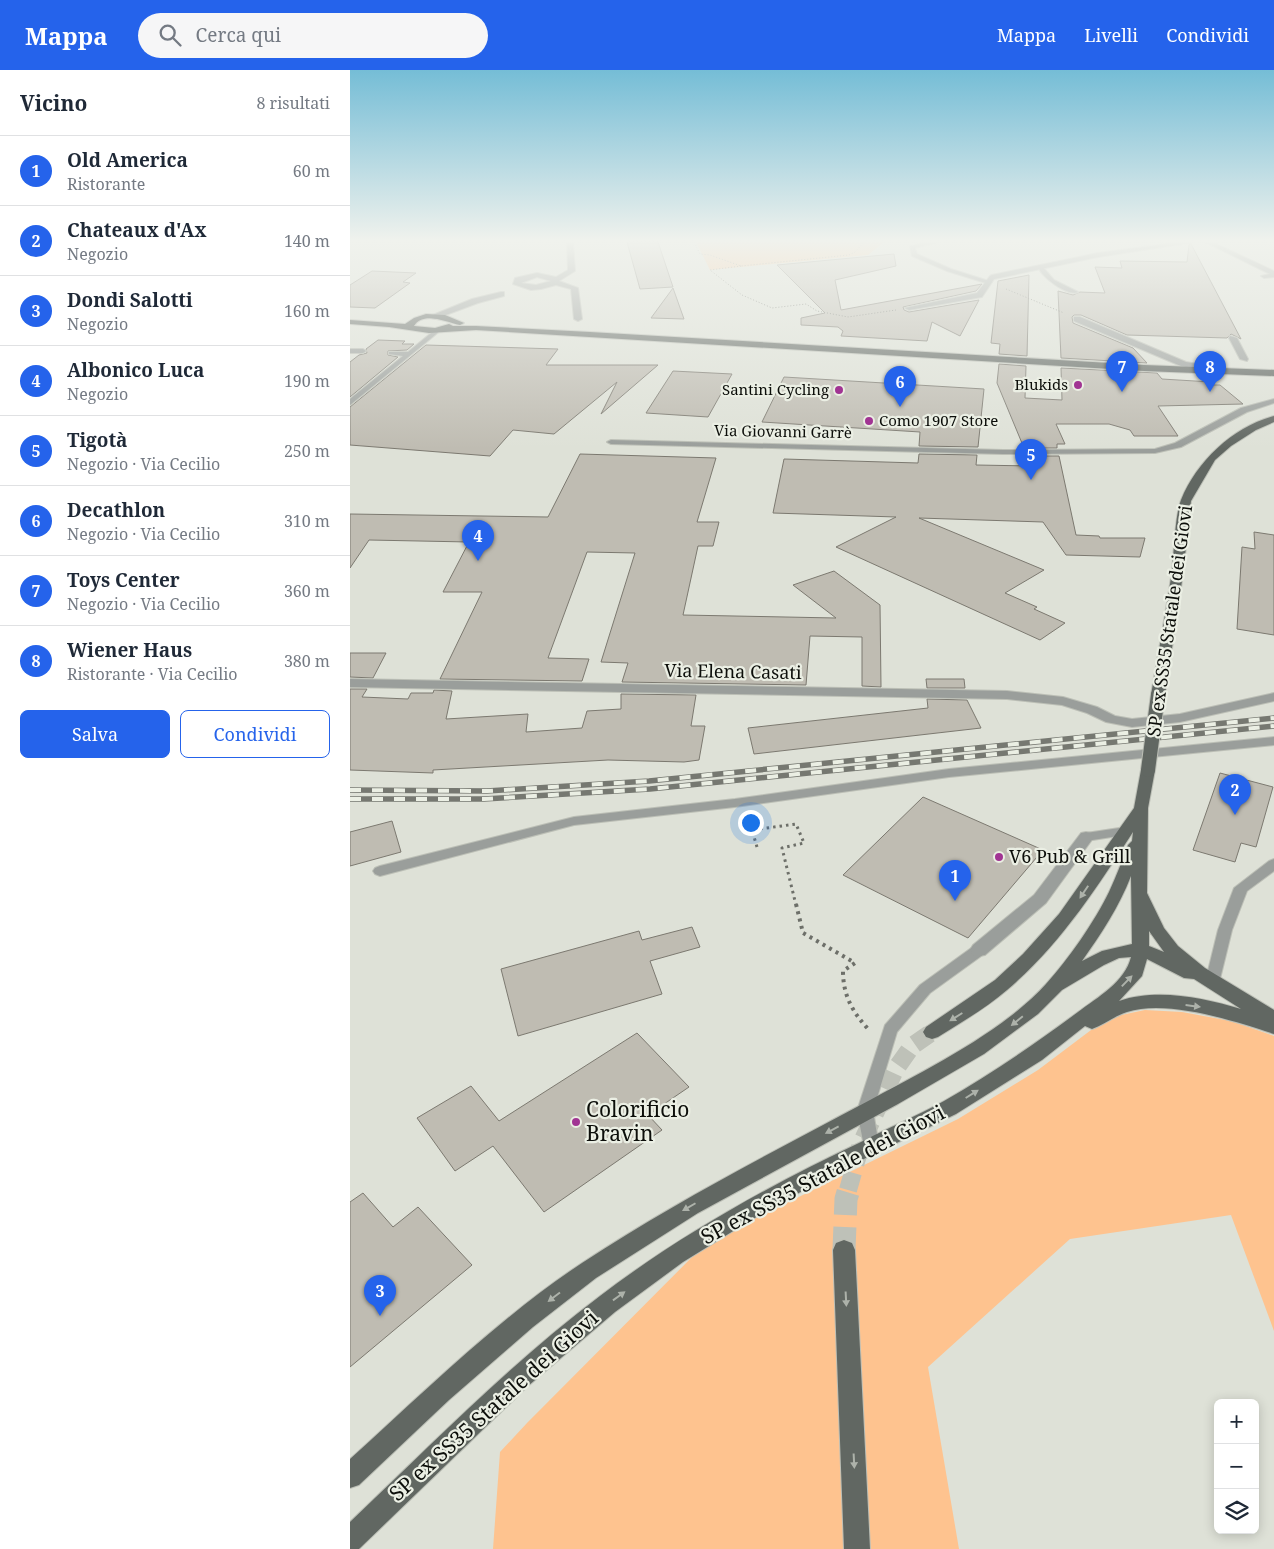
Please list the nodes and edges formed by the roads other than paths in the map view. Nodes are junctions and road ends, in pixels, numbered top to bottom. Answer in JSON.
{"nodes":[{"id":1,"x":449,"y":311,"type":"edge"},
{"id":2,"x":455,"y":311,"type":"edge"},
{"id":3,"x":577,"y":311,"type":"edge"},
{"id":4,"x":432,"y":317,"type":"junction"},
{"id":5,"x":417,"y":319,"type":"junction"},
{"id":6,"x":578,"y":319,"type":"dead end"},
{"id":7,"x":1077,"y":319,"type":"road end"},
{"id":8,"x":452,"y":321,"type":"junction"},
{"id":9,"x":350,"y":322,"type":"edge"},
{"id":10,"x":363,"y":323,"type":"junction"},
{"id":11,"x":410,"y":327,"type":"junction"},
{"id":12,"x":439,"y":329,"type":"junction"},
{"id":13,"x":504,"y":329,"type":"junction"},
{"id":14,"x":420,"y":331,"type":"junction"},
{"id":15,"x":1233,"y":338,"type":"dead end"},
{"id":16,"x":423,"y":343,"type":"junction"},
{"id":17,"x":350,"y":351,"type":"edge"},
{"id":18,"x":363,"y":351,"type":"dead end"},
{"id":19,"x":391,"y":353,"type":"dead end"},
{"id":20,"x":410,"y":354,"type":"junction"},
{"id":21,"x":1163,"y":356,"type":"junction"},
{"id":22,"x":1244,"y":359,"type":"dead end"},
{"id":23,"x":1149,"y":368,"type":"junction"},
{"id":24,"x":1162,"y":368,"type":"junction"},
{"id":25,"x":1222,"y":371,"type":"junction"},
{"id":26,"x":1274,"y":373,"type":"edge"},
{"id":27,"x":1274,"y":377,"type":"edge"},
{"id":28,"x":1274,"y":401,"type":"edge"},
{"id":29,"x":350,"y":403,"type":"edge"},
{"id":30,"x":1274,"y":419,"type":"edge"},
{"id":31,"x":611,"y":442,"type":"dead end"},
{"id":32,"x":350,"y":683,"type":"edge"},
{"id":33,"x":1274,"y":697,"type":"edge"},
{"id":34,"x":1274,"y":741,"type":"edge"},
{"id":35,"x":1133,"y":833,"type":"junction"},
{"id":36,"x":1086,"y":837,"type":"joint"},
{"id":37,"x":1274,"y":864,"type":"edge"},
{"id":38,"x":380,"y":872,"type":"dead end"},
{"id":39,"x":1139,"y":888,"type":"junction"},
{"id":40,"x":979,"y":950,"type":"joint"},
{"id":41,"x":1141,"y":950,"type":"junction"},
{"id":42,"x":1212,"y":983,"type":"junction"},
{"id":43,"x":1053,"y":988,"type":"junction"},
{"id":44,"x":1274,"y":1019,"type":"edge"},
{"id":45,"x":1274,"y":1026,"type":"edge"},
{"id":46,"x":932,"y":1032,"type":"tunnel mouth"},
{"id":47,"x":1035,"y":1055,"type":"junction"},
{"id":48,"x":866,"y":1112,"type":"junction"},
{"id":49,"x":871,"y":1146,"type":"junction"},
{"id":50,"x":844,"y":1250,"type":"tunnel mouth"},
{"id":51,"x":350,"y":1476,"type":"edge"},
{"id":52,"x":350,"y":1540,"type":"edge"},
{"id":53,"x":858,"y":1549,"type":"edge"}],
"edges":[{"from":1,"to":4,"type":"street"},
{"from":2,"to":8,"type":"street"},
{"from":3,"to":6,"type":"street"},
{"from":4,"to":5,"type":"main road"},
{"from":4,"to":8,"type":"main road"},
{"from":5,"to":10,"type":"main road"},
{"from":5,"to":11,"type":"main road"},
{"from":7,"to":21,"type":"street"},
{"from":8,"to":12,"type":"main road"},
{"from":8,"to":13,"type":"main road"},
{"from":9,"to":10,"type":"main road"},
{"from":10,"to":11,"type":"main road"},
{"from":11,"to":14,"type":"main road"},
{"from":12,"to":13,"type":"main road"},
{"from":12,"to":14,"type":"main road"},
{"from":12,"to":16,"type":"lane"},
{"from":13,"to":23,"type":"main road"},
{"from":14,"to":16,"type":"lane"},
{"from":15,"to":22,"type":"street"},
{"from":16,"to":20,"type":"lane"},
{"from":17,"to":18,"type":"lane"},
{"from":19,"to":20,"type":"lane"},
{"from":20,"to":29,"type":"lane"},
{"from":21,"to":24,"type":"street"},
{"from":21,"to":25,"type":"street"},
{"from":23,"to":24,"type":"main road"},
{"from":23,"to":27,"type":"main road"},
{"from":24,"to":25,"type":"main road"},
{"from":25,"to":26,"type":"main road"},
{"from":28,"to":31,"type":"lane","name":"Via Giovanni Garrè"},
{"from":30,"to":35,"type":"main road","name":"SP ex SS35 Statale dei Giovi","bridge":true},
{"from":32,"to":33,"type":"street","name":"Via Elena Casati"},
{"from":34,"to":38,"type":"lane"},
{"from":35,"to":36,"type":"lane"},
{"from":35,"to":39,"type":"main road","name":"SP ex SS35 Statale dei Giovi"},
{"from":35,"to":43,"type":"main road","name":"SP ex SS35 Statale dei Giovi"},
{"from":35,"to":46,"type":"main road","one_way":true},
{"from":36,"to":40,"type":"street"},
{"from":37,"to":42,"type":"lane"},
{"from":39,"to":41,"type":"main road","name":"SP ex SS35 Statale dei Giovi"},
{"from":39,"to":42,"type":"main road"},
{"from":40,"to":48,"type":"lane"},
{"from":41,"to":42,"type":"main road"},
{"from":41,"to":43,"type":"main road"},
{"from":47,"to":41,"type":"main road","name":"SP ex SS35 Statale dei Giovi","one_way":true},
{"from":42,"to":44,"type":"main road"},
{"from":43,"to":48,"type":"main road","name":"SP ex SS35 Statale dei Giovi","one_way":true},
{"from":47,"to":45,"type":"main road","one_way":true},
{"from":49,"to":47,"type":"main road","name":"SP ex SS35 Statale dei Giovi","one_way":true},
{"from":48,"to":49,"type":"lane"},
{"from":48,"to":51,"type":"main road","name":"SP ex SS35 Statale dei Giovi","one_way":true},
{"from":52,"to":49,"type":"main road","name":"SP ex SS35 Statale dei Giovi","one_way":true},
{"from":50,"to":53,"type":"main road","one_way":true}]}
